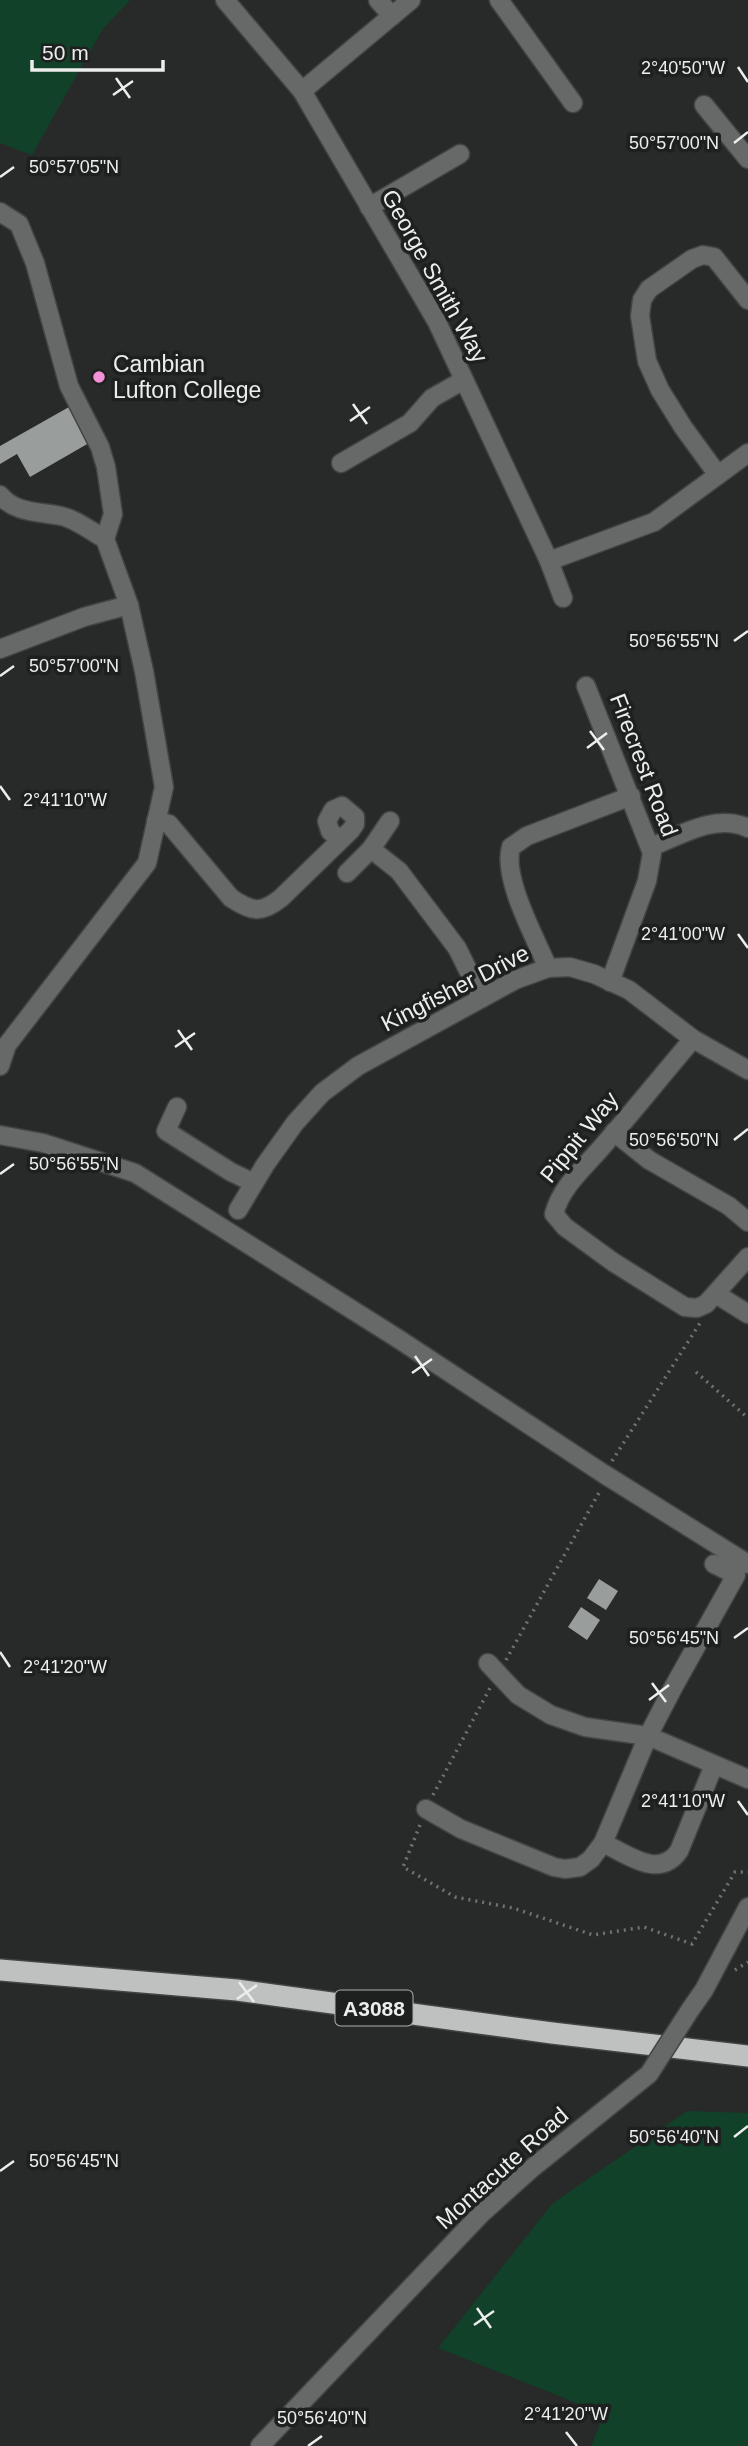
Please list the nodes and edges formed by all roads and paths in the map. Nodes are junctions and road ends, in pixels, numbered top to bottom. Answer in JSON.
{"nodes":[{"id":1,"x":225,"y":0,"type":"edge"},
{"id":2,"x":378,"y":0,"type":"edge"},
{"id":3,"x":411,"y":0,"type":"edge"},
{"id":4,"x":499,"y":0,"type":"edge"},
{"id":5,"x":392,"y":16,"type":"junction"},
{"id":6,"x":302,"y":91,"type":"junction"},
{"id":7,"x":573,"y":103,"type":"dead end"},
{"id":8,"x":704,"y":105,"type":"dead end"},
{"id":9,"x":460,"y":154,"type":"dead end"},
{"id":10,"x":748,"y":159,"type":"edge"},
{"id":11,"x":369,"y":207,"type":"junction"},
{"id":12,"x":0,"y":212,"type":"edge"},
{"id":13,"x":748,"y":299,"type":"edge"},
{"id":14,"x":464,"y":380,"type":"junction"},
{"id":15,"x":748,"y":453,"type":"edge"},
{"id":16,"x":341,"y":463,"type":"dead end"},
{"id":17,"x":718,"y":475,"type":"junction"},
{"id":18,"x":0,"y":495,"type":"edge"},
{"id":19,"x":105,"y":540,"type":"junction"},
{"id":20,"x":549,"y":561,"type":"junction"},
{"id":21,"x":563,"y":598,"type":"dead end"},
{"id":22,"x":129,"y":606,"type":"junction"},
{"id":23,"x":0,"y":649,"type":"edge"},
{"id":24,"x":586,"y":685,"type":"dead end"},
{"id":25,"x":631,"y":796,"type":"junction"},
{"id":26,"x":156,"y":821,"type":"junction"},
{"id":27,"x":390,"y":821,"type":"dead end"},
{"id":28,"x":748,"y":828,"type":"edge"},
{"id":29,"x":340,"y":841,"type":"dead end"},
{"id":30,"x":651,"y":847,"type":"junction"},
{"id":31,"x":371,"y":849,"type":"junction"},
{"id":32,"x":347,"y":873,"type":"dead end"},
{"id":33,"x":548,"y":968,"type":"junction"},
{"id":34,"x":610,"y":982,"type":"junction"},
{"id":35,"x":482,"y":998,"type":"junction"},
{"id":36,"x":693,"y":1039,"type":"junction"},
{"id":37,"x":745,"y":1062,"type":"edge"},
{"id":38,"x":0,"y":1066,"type":"edge"},
{"id":39,"x":177,"y":1107,"type":"dead end"},
{"id":40,"x":614,"y":1132,"type":"junction"},
{"id":41,"x":0,"y":1135,"type":"edge"},
{"id":42,"x":254,"y":1183,"type":"junction"},
{"id":43,"x":239,"y":1210,"type":"dead end"},
{"id":44,"x":748,"y":1222,"type":"edge"},
{"id":45,"x":748,"y":1257,"type":"edge"},
{"id":46,"x":711,"y":1299,"type":"junction"},
{"id":47,"x":748,"y":1314,"type":"edge"},
{"id":48,"x":696,"y":1372,"type":"dead end"},
{"id":49,"x":748,"y":1418,"type":"edge"},
{"id":50,"x":606,"y":1475,"type":"junction"},
{"id":51,"x":713,"y":1564,"type":"dead end"},
{"id":52,"x":744,"y":1573,"type":"edge"},
{"id":53,"x":493,"y":1668,"type":"joint"},
{"id":54,"x":648,"y":1737,"type":"junction"},
{"id":55,"x":715,"y":1765,"type":"junction"},
{"id":56,"x":748,"y":1779,"type":"edge"},
{"id":57,"x":426,"y":1809,"type":"dead end"},
{"id":58,"x":603,"y":1843,"type":"junction"},
{"id":59,"x":748,"y":1907,"type":"edge"},
{"id":60,"x":0,"y":1970,"type":"edge"},
{"id":61,"x":748,"y":2056,"type":"edge"},
{"id":62,"x":260,"y":2446,"type":"edge"}],
"edges":[{"from":1,"to":6,"type":"street","name":"George Smith Way"},
{"from":2,"to":5,"type":"street"},
{"from":3,"to":5,"type":"street"},
{"from":4,"to":7,"type":"street"},
{"from":5,"to":6,"type":"street"},
{"from":6,"to":11,"type":"street","name":"George Smith Way"},
{"from":8,"to":10,"type":"street"},
{"from":9,"to":11,"type":"street"},
{"from":11,"to":14,"type":"street","name":"George Smith Way"},
{"from":12,"to":19,"type":"street"},
{"from":13,"to":17,"type":"street"},
{"from":14,"to":16,"type":"street"},
{"from":14,"to":20,"type":"street","name":"George Smith Way"},
{"from":15,"to":17,"type":"street"},
{"from":17,"to":20,"type":"street"},
{"from":18,"to":19,"type":"street"},
{"from":19,"to":22,"type":"street"},
{"from":20,"to":21,"type":"street","name":"George Smith Way"},
{"from":22,"to":23,"type":"street"},
{"from":22,"to":26,"type":"street"},
{"from":24,"to":25,"type":"street","name":"Firecrest Road"},
{"from":25,"to":30,"type":"street","name":"Firecrest Road"},
{"from":25,"to":33,"type":"street"},
{"from":26,"to":29,"type":"street"},
{"from":26,"to":38,"type":"street"},
{"from":27,"to":31,"type":"street"},
{"from":28,"to":30,"type":"street"},
{"from":30,"to":34,"type":"street","name":"Firecrest Road"},
{"from":31,"to":32,"type":"street"},
{"from":31,"to":35,"type":"street"},
{"from":33,"to":34,"type":"street","name":"Kingfisher Drive"},
{"from":33,"to":35,"type":"street","name":"Kingfisher Drive"},
{"from":34,"to":36,"type":"street","name":"Kingfisher Drive"},
{"from":35,"to":42,"type":"street","name":"Kingfisher Drive"},
{"from":36,"to":37,"type":"street","name":"Kingfisher Drive"},
{"from":36,"to":40,"type":"street","name":"Pippit Way"},
{"from":39,"to":42,"type":"street"},
{"from":40,"to":44,"type":"street"},
{"from":40,"to":46,"type":"street","name":"Pippit Way"},
{"from":41,"to":50,"type":"street"},
{"from":42,"to":43,"type":"street","name":"Kingfisher Drive"},
{"from":45,"to":46,"type":"street"},
{"from":46,"to":47,"type":"street"},
{"from":46,"to":50,"type":"path"},
{"from":48,"to":49,"type":"path"},
{"from":50,"to":52,"type":"street"},
{"from":50,"to":53,"type":"path"},
{"from":51,"to":52,"type":"street"},
{"from":52,"to":54,"type":"street"},
{"from":53,"to":54,"type":"street"},
{"from":54,"to":55,"type":"street"},
{"from":54,"to":58,"type":"street"},
{"from":55,"to":56,"type":"street"},
{"from":55,"to":58,"type":"street"},
{"from":57,"to":58,"type":"street"},
{"from":59,"to":62,"type":"street","name":"Montacute Road","bridge":true},
{"from":60,"to":61,"type":"highway","number":"A3088"}]}
